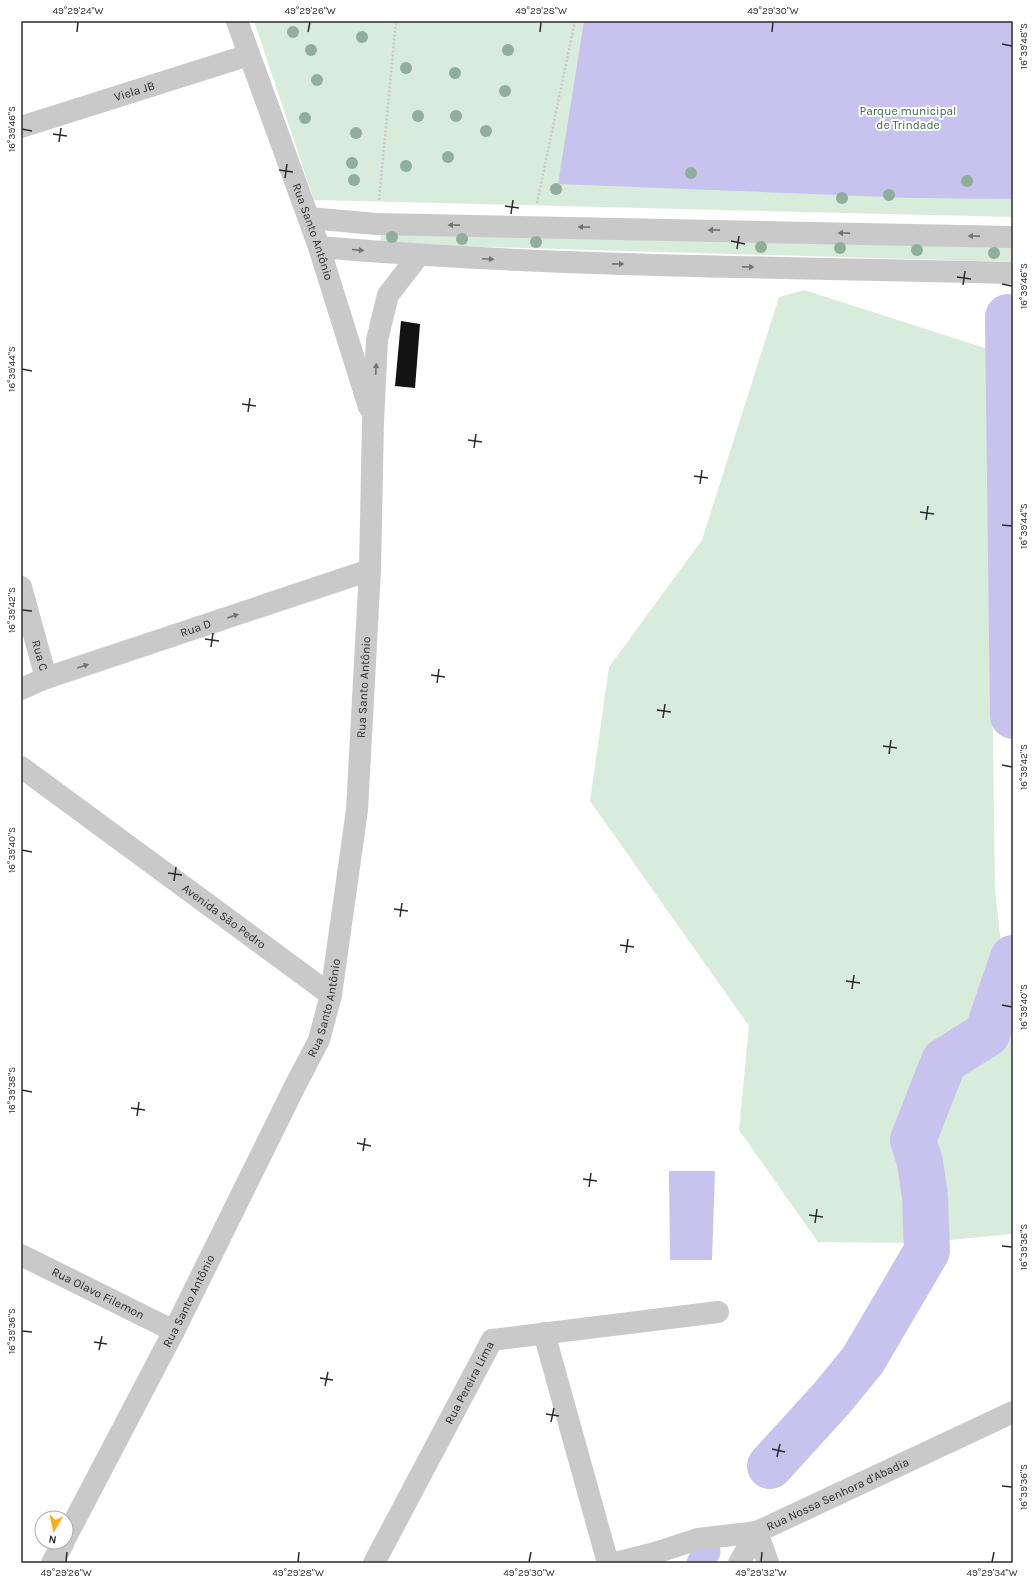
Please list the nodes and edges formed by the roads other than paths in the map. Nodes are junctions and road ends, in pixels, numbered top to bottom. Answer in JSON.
{"nodes":[{"id":1,"x":237,"y":21,"type":"edge"},
{"id":2,"x":248,"y":55,"type":"junction"},
{"id":3,"x":21,"y":127,"type":"edge"},
{"id":4,"x":309,"y":218,"type":"junction"},
{"id":5,"x":1013,"y":237,"type":"edge"},
{"id":6,"x":319,"y":247,"type":"junction"},
{"id":7,"x":419,"y":256,"type":"junction"},
{"id":8,"x":1013,"y":273,"type":"edge"},
{"id":9,"x":373,"y":422,"type":"junction"},
{"id":10,"x":370,"y":570,"type":"junction"},
{"id":11,"x":21,"y":587,"type":"edge"},
{"id":12,"x":46,"y":678,"type":"junction"},
{"id":13,"x":21,"y":688,"type":"edge"},
{"id":14,"x":21,"y":767,"type":"edge"},
{"id":15,"x":331,"y":995,"type":"junction"},
{"id":16,"x":21,"y":1255,"type":"edge"},
{"id":17,"x":718,"y":1312,"type":"dead end"},
{"id":18,"x":174,"y":1331,"type":"junction"},
{"id":19,"x":544,"y":1333,"type":"junction"},
{"id":20,"x":1013,"y":1412,"type":"edge"},
{"id":21,"x":74,"y":1522,"type":"edge"},
{"id":22,"x":757,"y":1532,"type":"junction"},
{"id":23,"x":59,"y":1550,"type":"edge"},
{"id":24,"x":652,"y":1558,"type":"edge"},
{"id":25,"x":52,"y":1563,"type":"edge"},
{"id":26,"x":374,"y":1563,"type":"edge"},
{"id":27,"x":608,"y":1563,"type":"edge"},
{"id":28,"x":615,"y":1563,"type":"edge"},
{"id":29,"x":739,"y":1563,"type":"edge"},
{"id":30,"x":768,"y":1563,"type":"edge"}],
"edges":[{"from":1,"to":2,"type":"street","name":"Rua Santo Antônio"},
{"from":2,"to":3,"type":"street","name":"Viela JB"},
{"from":2,"to":4,"type":"street","name":"Rua Santo Antônio"},
{"from":5,"to":4,"type":"street","one_way":true},
{"from":4,"to":6,"type":"street","name":"Rua Santo Antônio"},
{"from":6,"to":7,"type":"street","one_way":true},
{"from":6,"to":9,"type":"street","name":"Rua Santo Antônio"},
{"from":7,"to":8,"type":"street","one_way":true},
{"from":9,"to":7,"type":"street","name":"Rua Santo Antônio","one_way":true},
{"from":9,"to":10,"type":"street","name":"Rua Santo Antônio"},
{"from":12,"to":10,"type":"street","name":"Rua D","one_way":true},
{"from":10,"to":15,"type":"street","name":"Rua Santo Antônio"},
{"from":11,"to":12,"type":"street","name":"Rua C"},
{"from":12,"to":13,"type":"street","name":"Rua D"},
{"from":14,"to":15,"type":"street","name":"Avenida São Pedro"},
{"from":15,"to":18,"type":"street","name":"Rua Santo Antônio"},
{"from":16,"to":18,"type":"street","name":"Rua Olavo Filemon"},
{"from":17,"to":19,"type":"street","name":"Rua Pereira Lima"},
{"from":18,"to":21,"type":"street","name":"Rua Santo Antônio"},
{"from":19,"to":26,"type":"street","name":"Rua Pereira Lima"},
{"from":19,"to":27,"type":"street"},
{"from":20,"to":22,"type":"street","name":"Rua Nossa Senhora d'Abadia"},
{"from":22,"to":24,"type":"street","name":"Rua Nossa Senhora d'Abadia"},
{"from":22,"to":29,"type":"street"},
{"from":22,"to":30,"type":"street"},
{"from":23,"to":25,"type":"street"},
{"from":24,"to":28,"type":"street","name":"Rua Nossa Senhora d'Abadia"}]}
